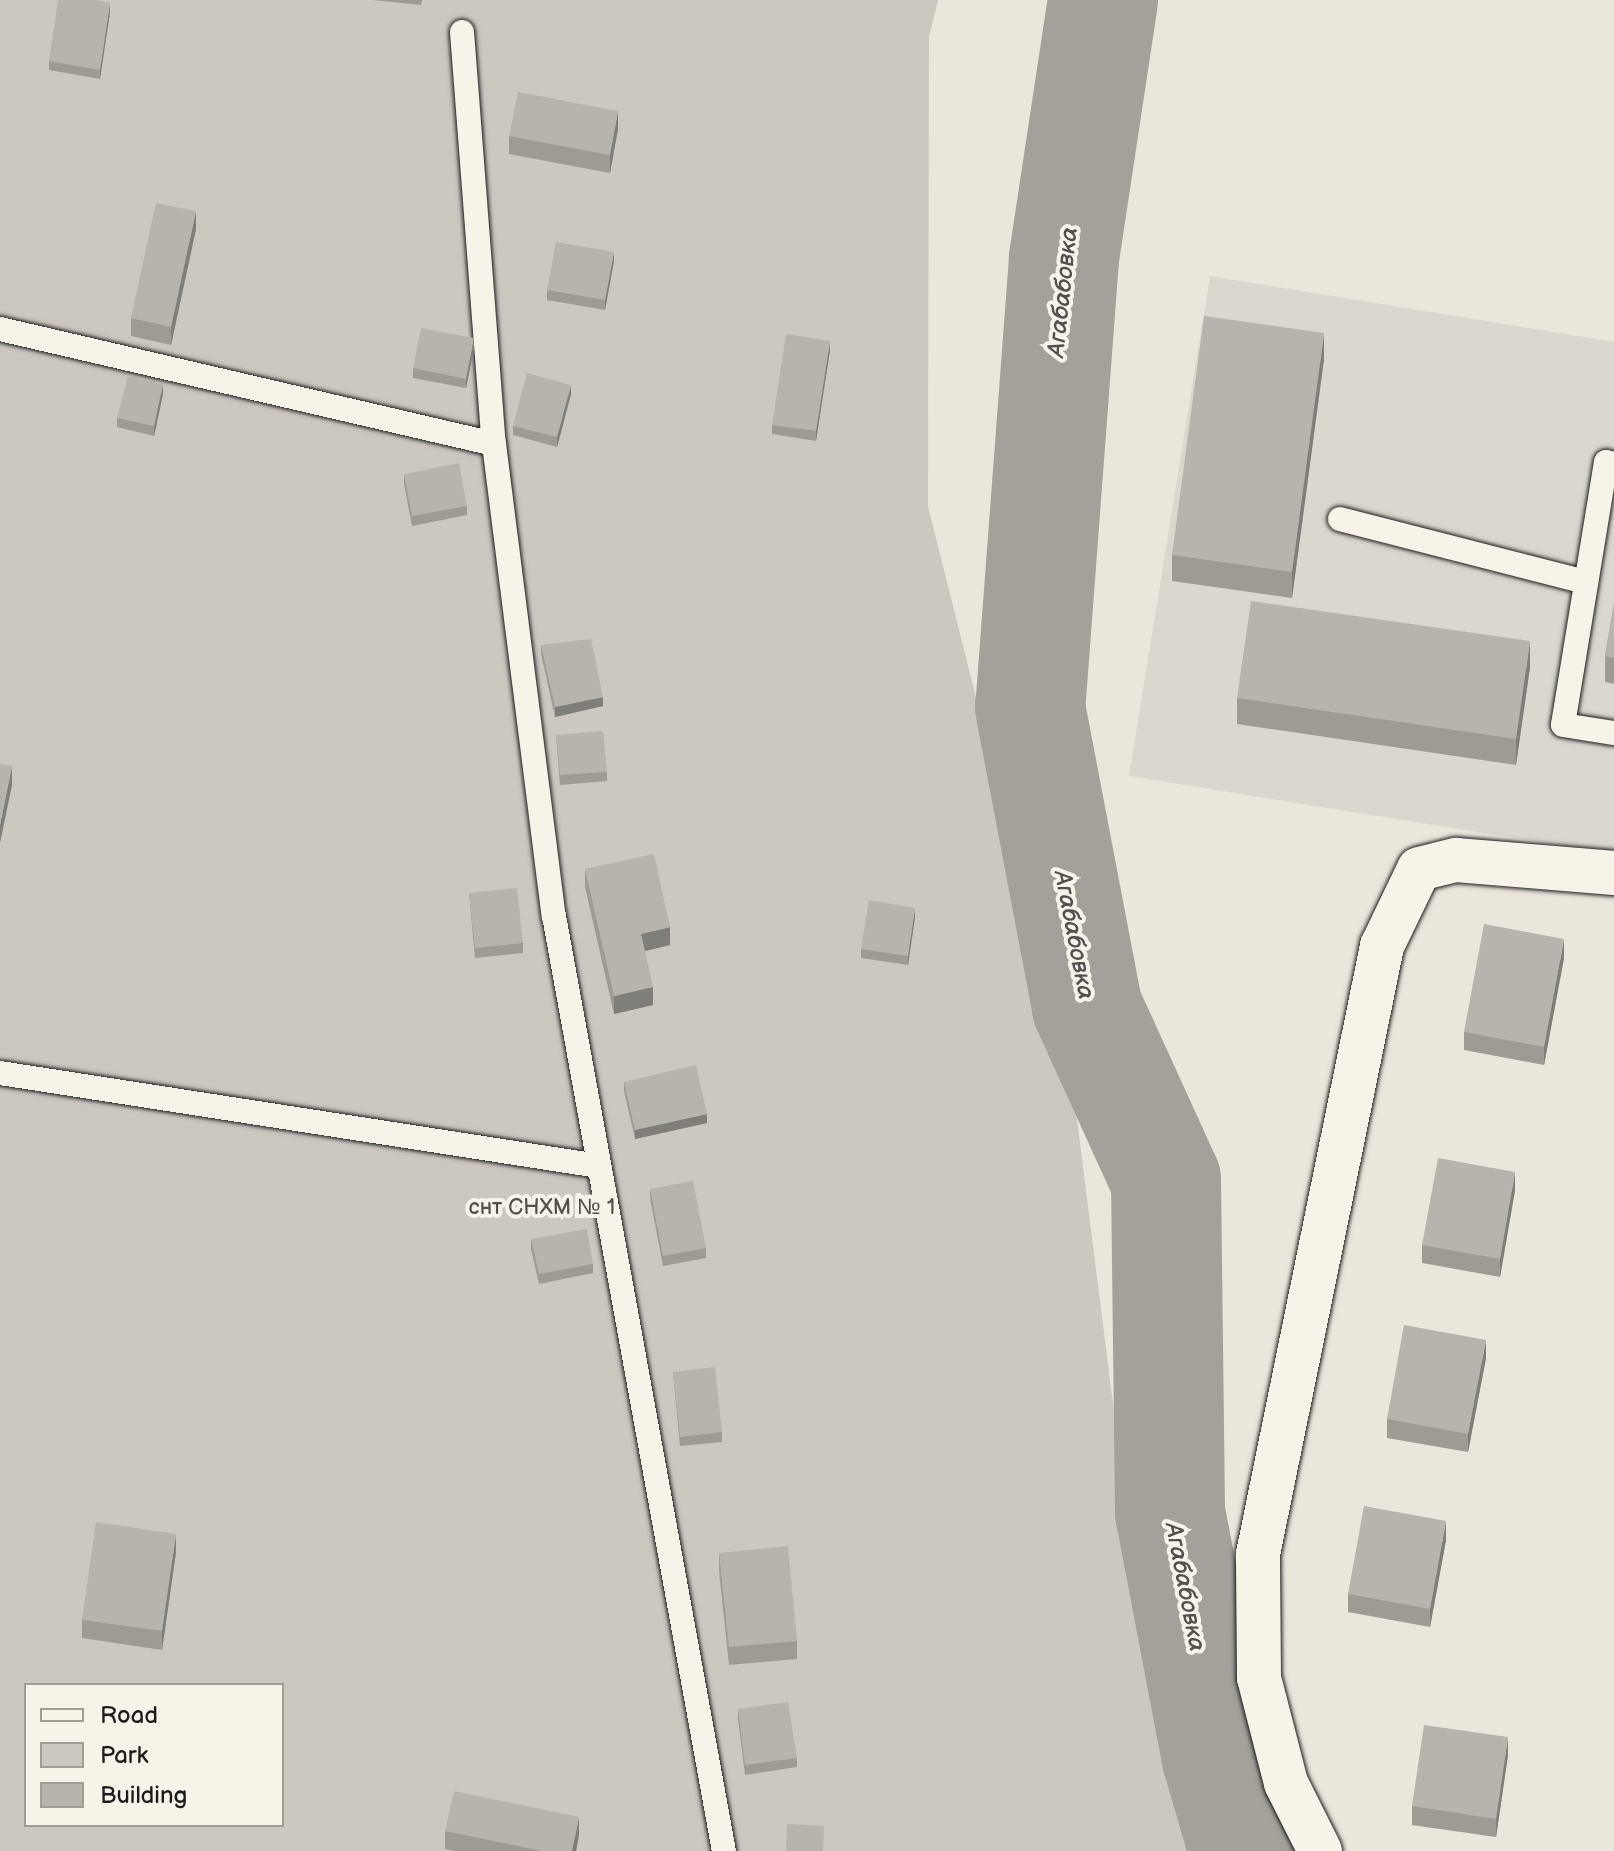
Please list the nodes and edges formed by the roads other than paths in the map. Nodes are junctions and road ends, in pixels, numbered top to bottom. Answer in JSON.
{"nodes":[{"id":1,"x":462,"y":32,"type":"dead end"},
{"id":2,"x":0,"y":329,"type":"edge"},
{"id":3,"x":494,"y":444,"type":"junction"},
{"id":4,"x":1614,"y":464,"type":"edge"},
{"id":5,"x":1340,"y":519,"type":"dead end"},
{"id":6,"x":1586,"y":582,"type":"junction"},
{"id":7,"x":1614,"y":733,"type":"edge"},
{"id":8,"x":1614,"y":873,"type":"edge"},
{"id":9,"x":0,"y":1073,"type":"edge"},
{"id":10,"x":599,"y":1166,"type":"junction"},
{"id":11,"x":724,"y":1851,"type":"edge"},
{"id":12,"x":1320,"y":1851,"type":"edge"}],
"edges":[{"from":1,"to":3,"type":"lane"},
{"from":2,"to":3,"type":"lane"},
{"from":3,"to":10,"type":"lane"},
{"from":4,"to":6,"type":"lane"},
{"from":5,"to":6,"type":"lane"},
{"from":6,"to":7,"type":"lane"},
{"from":8,"to":12,"type":"street"},
{"from":9,"to":10,"type":"lane"},
{"from":10,"to":11,"type":"lane"}]}
